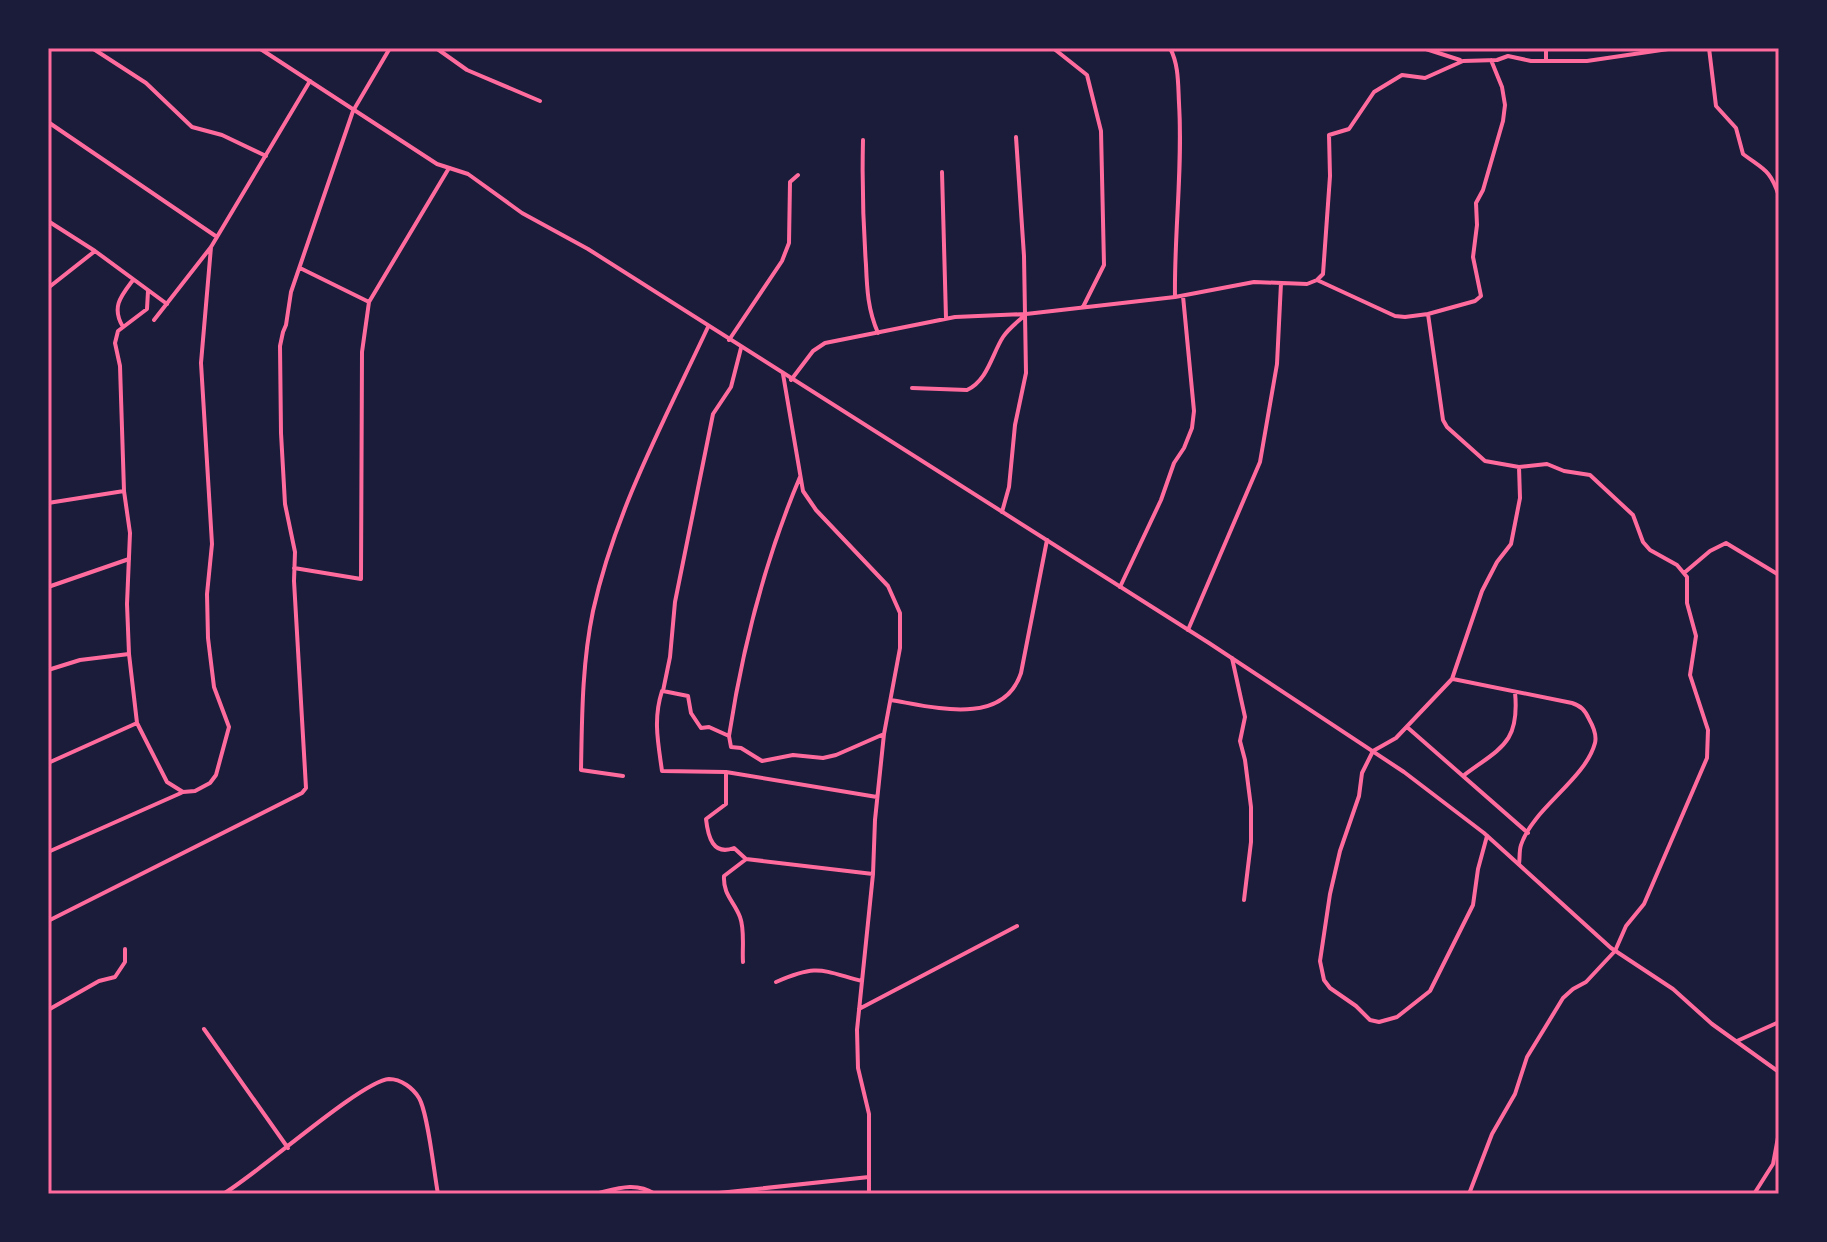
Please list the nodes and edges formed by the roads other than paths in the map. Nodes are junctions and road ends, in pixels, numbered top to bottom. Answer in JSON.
{"nodes":[{"id":1,"x":92,"y":48,"type":"edge"},
{"id":2,"x":259,"y":48,"type":"edge"},
{"id":3,"x":390,"y":48,"type":"edge"},
{"id":4,"x":436,"y":48,"type":"edge"},
{"id":5,"x":1053,"y":48,"type":"edge"},
{"id":6,"x":1170,"y":48,"type":"edge"},
{"id":7,"x":1425,"y":48,"type":"edge"},
{"id":8,"x":1546,"y":48,"type":"edge"},
{"id":9,"x":1675,"y":48,"type":"edge"},
{"id":10,"x":1709,"y":48,"type":"edge"},
{"id":11,"x":1546,"y":59,"type":"junction"},
{"id":12,"x":1491,"y":60,"type":"junction"},
{"id":13,"x":1463,"y":61,"type":"junction"},
{"id":14,"x":310,"y":81,"type":"junction"},
{"id":15,"x":540,"y":101,"type":"dead end"},
{"id":16,"x":353,"y":111,"type":"junction"},
{"id":17,"x":48,"y":122,"type":"edge"},
{"id":18,"x":1016,"y":137,"type":"dead end"},
{"id":19,"x":863,"y":140,"type":"dead end"},
{"id":20,"x":266,"y":156,"type":"junction"},
{"id":21,"x":449,"y":168,"type":"junction"},
{"id":22,"x":942,"y":172,"type":"dead end"},
{"id":23,"x":798,"y":175,"type":"dead end"},
{"id":24,"x":1779,"y":196,"type":"edge"},
{"id":25,"x":48,"y":221,"type":"edge"},
{"id":26,"x":217,"y":237,"type":"junction"},
{"id":27,"x":211,"y":247,"type":"junction"},
{"id":28,"x":95,"y":251,"type":"junction"},
{"id":29,"x":300,"y":268,"type":"junction"},
{"id":30,"x":133,"y":280,"type":"junction"},
{"id":31,"x":1317,"y":280,"type":"junction"},
{"id":32,"x":1281,"y":283,"type":"junction"},
{"id":33,"x":48,"y":288,"type":"edge"},
{"id":34,"x":148,"y":291,"type":"junction"},
{"id":35,"x":1183,"y":296,"type":"junction"},
{"id":36,"x":1175,"y":297,"type":"junction"},
{"id":37,"x":369,"y":302,"type":"junction"},
{"id":38,"x":167,"y":304,"type":"junction"},
{"id":39,"x":1083,"y":307,"type":"junction"},
{"id":40,"x":1026,"y":314,"type":"junction"},
{"id":41,"x":1428,"y":314,"type":"junction"},
{"id":42,"x":946,"y":318,"type":"junction"},
{"id":43,"x":154,"y":320,"type":"dead end"},
{"id":44,"x":123,"y":327,"type":"junction"},
{"id":45,"x":708,"y":327,"type":"junction"},
{"id":46,"x":878,"y":333,"type":"junction"},
{"id":47,"x":729,"y":340,"type":"junction"},
{"id":48,"x":741,"y":348,"type":"junction"},
{"id":49,"x":783,"y":374,"type":"junction"},
{"id":50,"x":791,"y":380,"type":"junction"},
{"id":51,"x":912,"y":388,"type":"dead end"},
{"id":52,"x":1519,"y":467,"type":"junction"},
{"id":53,"x":800,"y":477,"type":"junction"},
{"id":54,"x":124,"y":491,"type":"junction"},
{"id":55,"x":48,"y":503,"type":"edge"},
{"id":56,"x":1002,"y":512,"type":"junction"},
{"id":57,"x":1047,"y":540,"type":"junction"},
{"id":58,"x":129,"y":559,"type":"junction"},
{"id":59,"x":294,"y":568,"type":"junction"},
{"id":60,"x":1684,"y":573,"type":"junction"},
{"id":61,"x":1779,"y":575,"type":"edge"},
{"id":62,"x":48,"y":587,"type":"edge"},
{"id":63,"x":1120,"y":587,"type":"junction"},
{"id":64,"x":1188,"y":630,"type":"junction"},
{"id":65,"x":129,"y":654,"type":"junction"},
{"id":66,"x":1232,"y":658,"type":"junction"},
{"id":67,"x":48,"y":670,"type":"edge"},
{"id":68,"x":1452,"y":679,"type":"junction"},
{"id":69,"x":663,"y":691,"type":"junction"},
{"id":70,"x":1515,"y":692,"type":"junction"},
{"id":71,"x":891,"y":700,"type":"junction"},
{"id":72,"x":137,"y":723,"type":"junction"},
{"id":73,"x":1407,"y":727,"type":"junction"},
{"id":74,"x":884,"y":734,"type":"junction"},
{"id":75,"x":729,"y":736,"type":"junction"},
{"id":76,"x":1373,"y":751,"type":"junction"},
{"id":77,"x":48,"y":763,"type":"edge"},
{"id":78,"x":726,"y":772,"type":"junction"},
{"id":79,"x":623,"y":776,"type":"dead end"},
{"id":80,"x":1463,"y":776,"type":"junction"},
{"id":81,"x":183,"y":792,"type":"junction"},
{"id":82,"x":877,"y":797,"type":"junction"},
{"id":83,"x":1528,"y":833,"type":"junction"},
{"id":84,"x":1487,"y":836,"type":"junction"},
{"id":85,"x":48,"y":852,"type":"edge"},
{"id":86,"x":746,"y":859,"type":"junction"},
{"id":87,"x":1519,"y":864,"type":"junction"},
{"id":88,"x":873,"y":874,"type":"junction"},
{"id":89,"x":1244,"y":900,"type":"dead end"},
{"id":90,"x":48,"y":921,"type":"edge"},
{"id":91,"x":1017,"y":926,"type":"dead end"},
{"id":92,"x":125,"y":949,"type":"dead end"},
{"id":93,"x":1615,"y":951,"type":"junction"},
{"id":94,"x":743,"y":962,"type":"dead end"},
{"id":95,"x":862,"y":981,"type":"junction"},
{"id":96,"x":776,"y":982,"type":"dead end"},
{"id":97,"x":859,"y":1009,"type":"junction"},
{"id":98,"x":48,"y":1010,"type":"edge"},
{"id":99,"x":1779,"y":1022,"type":"edge"},
{"id":100,"x":204,"y":1029,"type":"dead end"},
{"id":101,"x":1737,"y":1041,"type":"junction"},
{"id":102,"x":1779,"y":1072,"type":"edge"},
{"id":103,"x":1779,"y":1132,"type":"edge"},
{"id":104,"x":288,"y":1148,"type":"junction"},
{"id":105,"x":869,"y":1177,"type":"junction"},
{"id":106,"x":223,"y":1194,"type":"edge"},
{"id":107,"x":438,"y":1194,"type":"edge"},
{"id":108,"x":594,"y":1194,"type":"edge"},
{"id":109,"x":655,"y":1194,"type":"edge"},
{"id":110,"x":709,"y":1194,"type":"edge"},
{"id":111,"x":869,"y":1194,"type":"edge"},
{"id":112,"x":1469,"y":1194,"type":"edge"},
{"id":113,"x":1754,"y":1194,"type":"edge"}],
"edges":[{"from":1,"to":20,"type":"street"},
{"from":2,"to":14,"type":"street"},
{"from":3,"to":16,"type":"street"},
{"from":4,"to":15,"type":"street"},
{"from":5,"to":39,"type":"street"},
{"from":6,"to":36,"type":"street"},
{"from":7,"to":13,"type":"street"},
{"from":8,"to":11,"type":"street"},
{"from":9,"to":11,"type":"street"},
{"from":10,"to":24,"type":"street"},
{"from":11,"to":12,"type":"street"},
{"from":12,"to":13,"type":"street"},
{"from":12,"to":41,"type":"street"},
{"from":13,"to":31,"type":"street"},
{"from":14,"to":16,"type":"street"},
{"from":14,"to":20,"type":"street"},
{"from":16,"to":21,"type":"street"},
{"from":16,"to":29,"type":"street"},
{"from":17,"to":26,"type":"street"},
{"from":18,"to":40,"type":"street"},
{"from":19,"to":46,"type":"street"},
{"from":20,"to":26,"type":"street"},
{"from":21,"to":37,"type":"street"},
{"from":21,"to":45,"type":"street"},
{"from":22,"to":42,"type":"street"},
{"from":23,"to":47,"type":"street"},
{"from":25,"to":28,"type":"street"},
{"from":26,"to":27,"type":"street"},
{"from":27,"to":38,"type":"street"},
{"from":27,"to":81,"type":"street"},
{"from":28,"to":30,"type":"street"},
{"from":28,"to":33,"type":"street"},
{"from":29,"to":37,"type":"street"},
{"from":29,"to":59,"type":"street"},
{"from":30,"to":34,"type":"street"},
{"from":30,"to":44,"type":"street"},
{"from":31,"to":32,"type":"street"},
{"from":31,"to":41,"type":"street"},
{"from":32,"to":35,"type":"street"},
{"from":32,"to":64,"type":"street"},
{"from":34,"to":38,"type":"street"},
{"from":34,"to":44,"type":"street"},
{"from":35,"to":36,"type":"street"},
{"from":35,"to":63,"type":"street"},
{"from":36,"to":39,"type":"street"},
{"from":37,"to":59,"type":"street"},
{"from":38,"to":43,"type":"street"},
{"from":39,"to":40,"type":"street"},
{"from":40,"to":42,"type":"street"},
{"from":40,"to":51,"type":"street"},
{"from":40,"to":56,"type":"street"},
{"from":41,"to":52,"type":"street"},
{"from":42,"to":46,"type":"street"},
{"from":44,"to":54,"type":"street"},
{"from":45,"to":47,"type":"street"},
{"from":45,"to":79,"type":"street"},
{"from":46,"to":50,"type":"street"},
{"from":47,"to":48,"type":"street"},
{"from":48,"to":49,"type":"street"},
{"from":48,"to":69,"type":"street"},
{"from":49,"to":50,"type":"street"},
{"from":49,"to":53,"type":"street"},
{"from":50,"to":56,"type":"street"},
{"from":52,"to":60,"type":"street"},
{"from":52,"to":68,"type":"street"},
{"from":53,"to":71,"type":"street"},
{"from":53,"to":75,"type":"street"},
{"from":54,"to":55,"type":"street"},
{"from":54,"to":58,"type":"street"},
{"from":56,"to":57,"type":"street"},
{"from":57,"to":63,"type":"street"},
{"from":57,"to":71,"type":"street"},
{"from":58,"to":62,"type":"street"},
{"from":58,"to":65,"type":"street"},
{"from":59,"to":90,"type":"street"},
{"from":60,"to":61,"type":"street"},
{"from":60,"to":93,"type":"street"},
{"from":63,"to":64,"type":"street"},
{"from":64,"to":66,"type":"street"},
{"from":65,"to":67,"type":"street"},
{"from":65,"to":72,"type":"street"},
{"from":66,"to":76,"type":"street"},
{"from":66,"to":89,"type":"street"},
{"from":68,"to":70,"type":"street"},
{"from":68,"to":73,"type":"street"},
{"from":69,"to":75,"type":"street"},
{"from":69,"to":78,"type":"street"},
{"from":70,"to":80,"type":"street"},
{"from":70,"to":83,"type":"street"},
{"from":71,"to":74,"type":"street"},
{"from":72,"to":77,"type":"street"},
{"from":72,"to":81,"type":"street"},
{"from":73,"to":76,"type":"street"},
{"from":73,"to":80,"type":"street"},
{"from":74,"to":75,"type":"street"},
{"from":74,"to":82,"type":"street"},
{"from":76,"to":84,"type":"street"},
{"from":76,"to":84,"type":"street"},
{"from":78,"to":82,"type":"street"},
{"from":78,"to":86,"type":"street"},
{"from":80,"to":83,"type":"street"},
{"from":81,"to":85,"type":"street"},
{"from":82,"to":88,"type":"street"},
{"from":83,"to":87,"type":"street"},
{"from":84,"to":87,"type":"street"},
{"from":86,"to":88,"type":"street"},
{"from":86,"to":94,"type":"street"},
{"from":87,"to":93,"type":"street"},
{"from":88,"to":95,"type":"street"},
{"from":91,"to":97,"type":"street"},
{"from":92,"to":98,"type":"street"},
{"from":93,"to":101,"type":"street"},
{"from":93,"to":112,"type":"street"},
{"from":95,"to":96,"type":"street"},
{"from":95,"to":97,"type":"street"},
{"from":97,"to":105,"type":"street"},
{"from":99,"to":101,"type":"street"},
{"from":100,"to":104,"type":"street"},
{"from":101,"to":102,"type":"street"},
{"from":103,"to":113,"type":"street"},
{"from":104,"to":106,"type":"street"},
{"from":104,"to":107,"type":"street"},
{"from":105,"to":110,"type":"street"},
{"from":105,"to":111,"type":"street"},
{"from":108,"to":109,"type":"street"}]}
